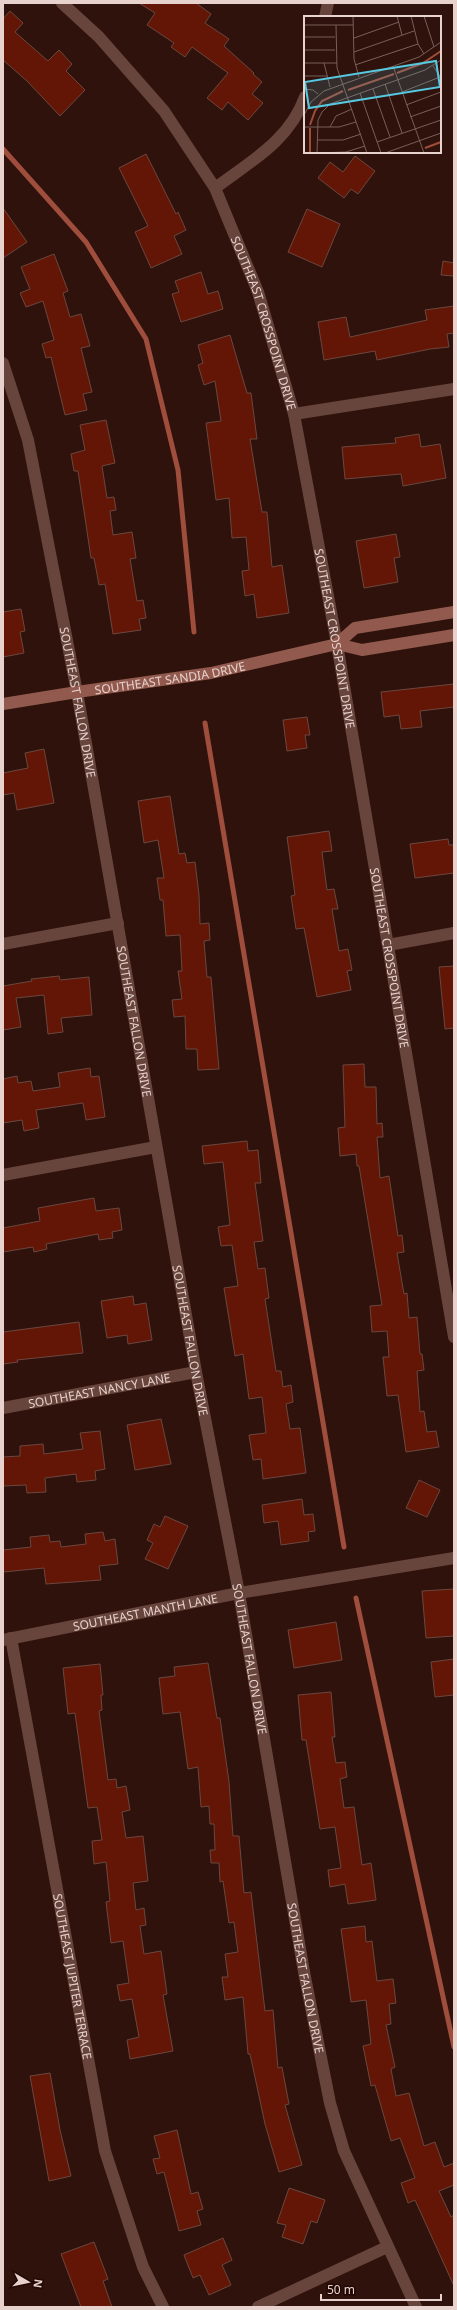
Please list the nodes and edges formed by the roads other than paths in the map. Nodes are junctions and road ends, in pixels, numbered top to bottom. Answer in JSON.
{"nodes":[{"id":1,"x":62,"y":3,"type":"edge"},
{"id":2,"x":328,"y":3,"type":"edge"},
{"id":3,"x":325,"y":16,"type":"edge"},
{"id":4,"x":304,"y":100,"type":"edge"},
{"id":5,"x":215,"y":188,"type":"junction"},
{"id":6,"x":3,"y":363,"type":"edge"},
{"id":7,"x":454,"y":389,"type":"edge"},
{"id":8,"x":294,"y":414,"type":"junction"},
{"id":9,"x":454,"y":612,"type":"edge"},
{"id":10,"x":454,"y":635,"type":"edge"},
{"id":11,"x":336,"y":644,"type":"junction"},
{"id":12,"x":77,"y":692,"type":"junction"},
{"id":13,"x":3,"y":704,"type":"edge"},
{"id":14,"x":118,"y":923,"type":"junction"},
{"id":15,"x":454,"y":933,"type":"edge"},
{"id":16,"x":3,"y":944,"type":"edge"},
{"id":17,"x":388,"y":945,"type":"junction"},
{"id":18,"x":156,"y":1147,"type":"junction"},
{"id":19,"x":3,"y":1175,"type":"edge"},
{"id":20,"x":454,"y":1337,"type":"edge"},
{"id":21,"x":196,"y":1372,"type":"junction"},
{"id":22,"x":3,"y":1408,"type":"edge"},
{"id":23,"x":454,"y":1558,"type":"edge"},
{"id":24,"x":239,"y":1593,"type":"junction"},
{"id":25,"x":7,"y":1639,"type":"edge"},
{"id":26,"x":387,"y":2247,"type":"junction"},
{"id":27,"x":163,"y":2307,"type":"edge"},
{"id":28,"x":258,"y":2307,"type":"edge"},
{"id":29,"x":416,"y":2307,"type":"edge"}],
"edges":[{"from":1,"to":5,"type":"street","name":"SOUTHEAST CROSSPOINT DRIVE"},
{"from":2,"to":3,"type":"street"},
{"from":4,"to":5,"type":"street"},
{"from":5,"to":8,"type":"street","name":"SOUTHEAST CROSSPOINT DRIVE"},
{"from":6,"to":12,"type":"street","name":"SOUTHEAST FALLON DRIVE"},
{"from":7,"to":8,"type":"street"},
{"from":8,"to":11,"type":"street","name":"SOUTHEAST CROSSPOINT DRIVE"},
{"from":9,"to":11,"type":"street","name":"SOUTHEAST SANDIA DRIVE"},
{"from":10,"to":11,"type":"street","name":"SOUTHEAST SANDIA DRIVE"},
{"from":11,"to":12,"type":"street","name":"SOUTHEAST SANDIA DRIVE"},
{"from":11,"to":17,"type":"street","name":"SOUTHEAST CROSSPOINT DRIVE"},
{"from":12,"to":13,"type":"street","name":"SOUTHEAST SANDIA DRIVE"},
{"from":12,"to":14,"type":"street","name":"SOUTHEAST FALLON DRIVE"},
{"from":14,"to":16,"type":"street"},
{"from":14,"to":18,"type":"street","name":"SOUTHEAST FALLON DRIVE"},
{"from":15,"to":17,"type":"street"},
{"from":17,"to":20,"type":"street","name":"SOUTHEAST CROSSPOINT DRIVE"},
{"from":18,"to":19,"type":"street"},
{"from":18,"to":21,"type":"street","name":"SOUTHEAST FALLON DRIVE"},
{"from":21,"to":22,"type":"street","name":"SOUTHEAST NANCY LANE"},
{"from":21,"to":24,"type":"street","name":"SOUTHEAST FALLON DRIVE"},
{"from":23,"to":24,"type":"street","name":"SOUTHEAST MANTH LANE"},
{"from":24,"to":25,"type":"street","name":"SOUTHEAST MANTH LANE"},
{"from":24,"to":26,"type":"street","name":"SOUTHEAST FALLON DRIVE"},
{"from":25,"to":27,"type":"street","name":"SOUTHEAST JUPITER TERRACE"},
{"from":26,"to":28,"type":"street"},
{"from":26,"to":29,"type":"street","name":"SOUTHEAST FALLON DRIVE"}]}
